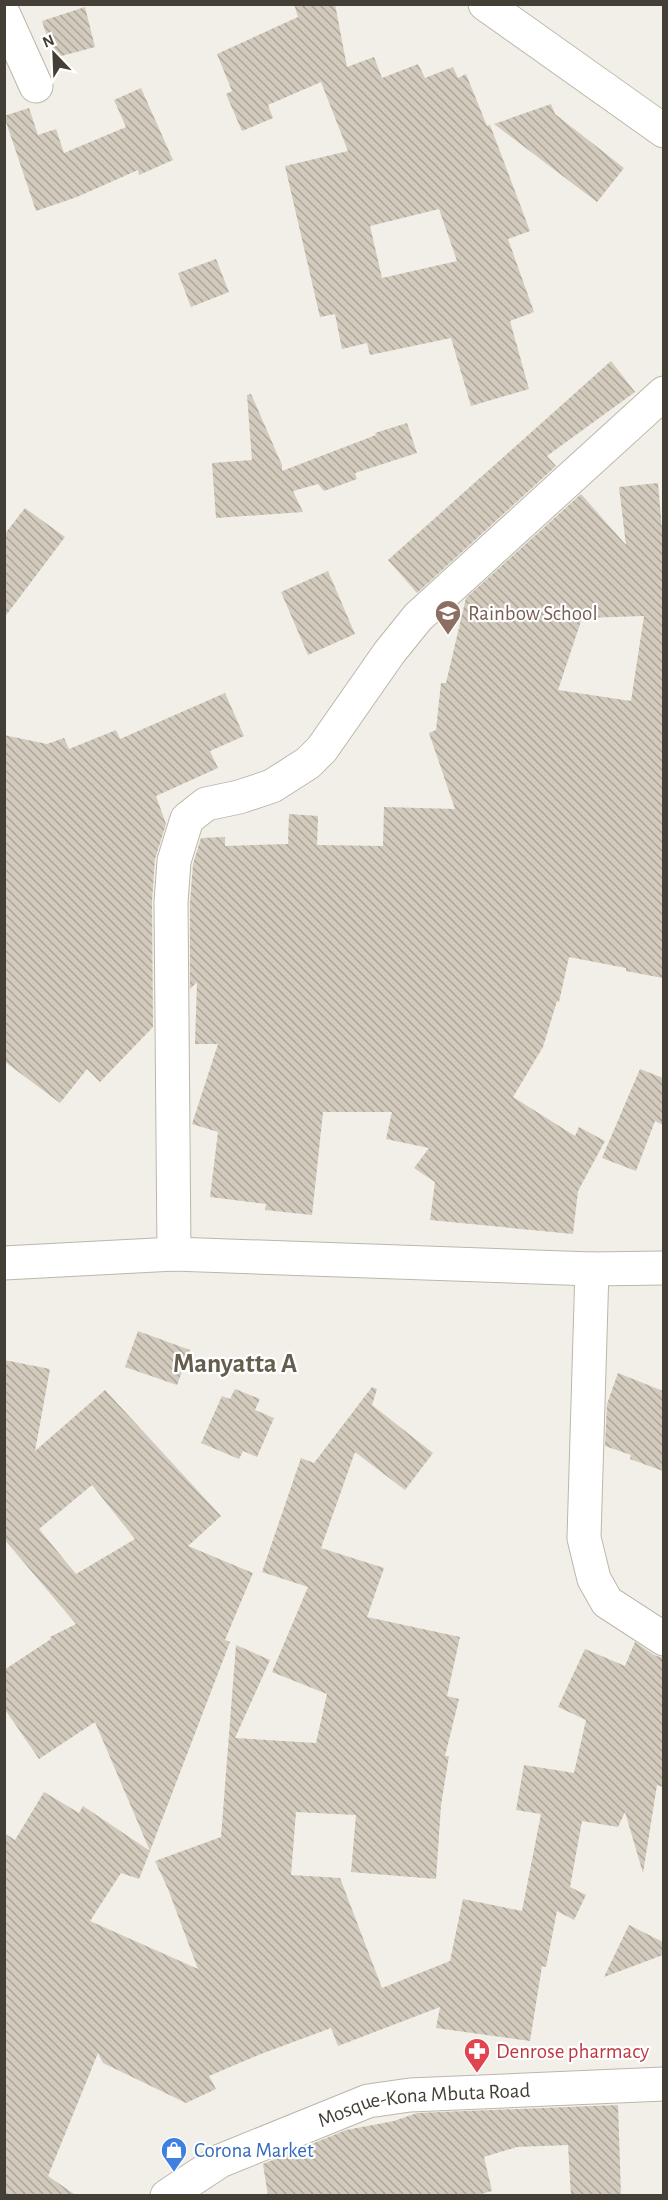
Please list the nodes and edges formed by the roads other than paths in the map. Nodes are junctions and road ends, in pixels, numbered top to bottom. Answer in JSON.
{"nodes":[{"id":1,"x":485,"y":4,"type":"edge"},
{"id":2,"x":4,"y":15,"type":"edge"},
{"id":3,"x":36,"y":86,"type":"dead end"},
{"id":4,"x":663,"y":131,"type":"edge"},
{"id":5,"x":660,"y":400,"type":"edge"},
{"id":6,"x":174,"y":1254,"type":"junction"},
{"id":7,"x":4,"y":1263,"type":"edge"},
{"id":8,"x":663,"y":1268,"type":"edge"},
{"id":9,"x":592,"y":1269,"type":"junction"},
{"id":10,"x":663,"y":1639,"type":"edge"},
{"id":11,"x":663,"y":2084,"type":"edge"},
{"id":12,"x":167,"y":2196,"type":"edge"}],
"edges":[{"from":1,"to":4,"type":"street"},
{"from":2,"to":3,"type":"street"},
{"from":5,"to":6,"type":"street"},
{"from":6,"to":7,"type":"street"},
{"from":6,"to":9,"type":"street"},
{"from":8,"to":9,"type":"street"},
{"from":9,"to":10,"type":"street"},
{"from":11,"to":12,"type":"street","name":"Mosque-Kona Mbuta Road"}]}
